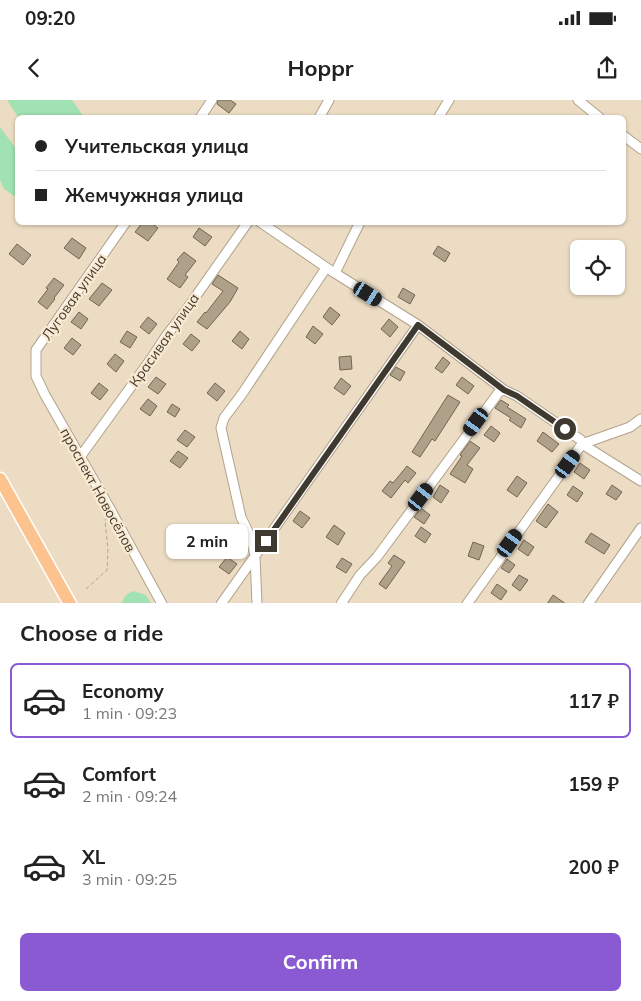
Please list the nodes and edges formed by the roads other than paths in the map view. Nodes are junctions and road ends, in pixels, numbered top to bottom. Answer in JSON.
{"nodes":[{"id":1,"x":212,"y":100,"type":"edge"},
{"id":2,"x":329,"y":100,"type":"edge"},
{"id":3,"x":449,"y":100,"type":"edge"},
{"id":4,"x":578,"y":100,"type":"edge"},
{"id":5,"x":202,"y":115,"type":"edge"},
{"id":6,"x":321,"y":115,"type":"edge"},
{"id":7,"x":440,"y":115,"type":"edge"},
{"id":8,"x":596,"y":115,"type":"edge"},
{"id":9,"x":626,"y":138,"type":"edge"},
{"id":10,"x":641,"y":149,"type":"edge"},
{"id":11,"x":124,"y":225,"type":"edge"},
{"id":12,"x":246,"y":225,"type":"edge"},
{"id":13,"x":264,"y":225,"type":"edge"},
{"id":14,"x":359,"y":225,"type":"edge"},
{"id":15,"x":326,"y":268,"type":"junction"},
{"id":16,"x":335,"y":273,"type":"junction"},
{"id":17,"x":418,"y":325,"type":"junction"},
{"id":18,"x":36,"y":376,"type":"joint"},
{"id":19,"x":504,"y":390,"type":"junction"},
{"id":20,"x":641,"y":419,"type":"edge"},
{"id":21,"x":582,"y":444,"type":"junction"},
{"id":22,"x":80,"y":458,"type":"junction"},
{"id":23,"x":0,"y":479,"type":"edge"},
{"id":24,"x":641,"y":482,"type":"edge"},
{"id":25,"x":641,"y":528,"type":"edge"},
{"id":26,"x":255,"y":556,"type":"junction"},
{"id":27,"x":69,"y":603,"type":"edge"},
{"id":28,"x":161,"y":603,"type":"edge"},
{"id":29,"x":222,"y":603,"type":"edge"},
{"id":30,"x":257,"y":603,"type":"edge"},
{"id":31,"x":342,"y":603,"type":"edge"},
{"id":32,"x":468,"y":603,"type":"edge"},
{"id":33,"x":589,"y":603,"type":"edge"}],
"edges":[{"from":1,"to":5,"type":"street"},
{"from":2,"to":6,"type":"street"},
{"from":3,"to":7,"type":"street"},
{"from":4,"to":8,"type":"street"},
{"from":9,"to":10,"type":"street"},
{"from":11,"to":18,"type":"street","name":"Луговая улица"},
{"from":12,"to":22,"type":"street","name":"Красивая улица"},
{"from":13,"to":15,"type":"street"},
{"from":14,"to":16,"type":"street"},
{"from":15,"to":16,"type":"street"},
{"from":15,"to":26,"type":"street"},
{"from":16,"to":17,"type":"street"},
{"from":17,"to":19,"type":"street"},
{"from":17,"to":26,"type":"street"},
{"from":18,"to":22,"type":"street","name":"проспект Новосёлов"},
{"from":19,"to":21,"type":"street"},
{"from":19,"to":31,"type":"street"},
{"from":20,"to":21,"type":"street"},
{"from":21,"to":24,"type":"street"},
{"from":21,"to":32,"type":"street"},
{"from":22,"to":28,"type":"street","name":"проспект Новосёлов"},
{"from":23,"to":27,"type":"highway"},
{"from":25,"to":33,"type":"street"},
{"from":26,"to":29,"type":"street"},
{"from":26,"to":30,"type":"street"}]}
